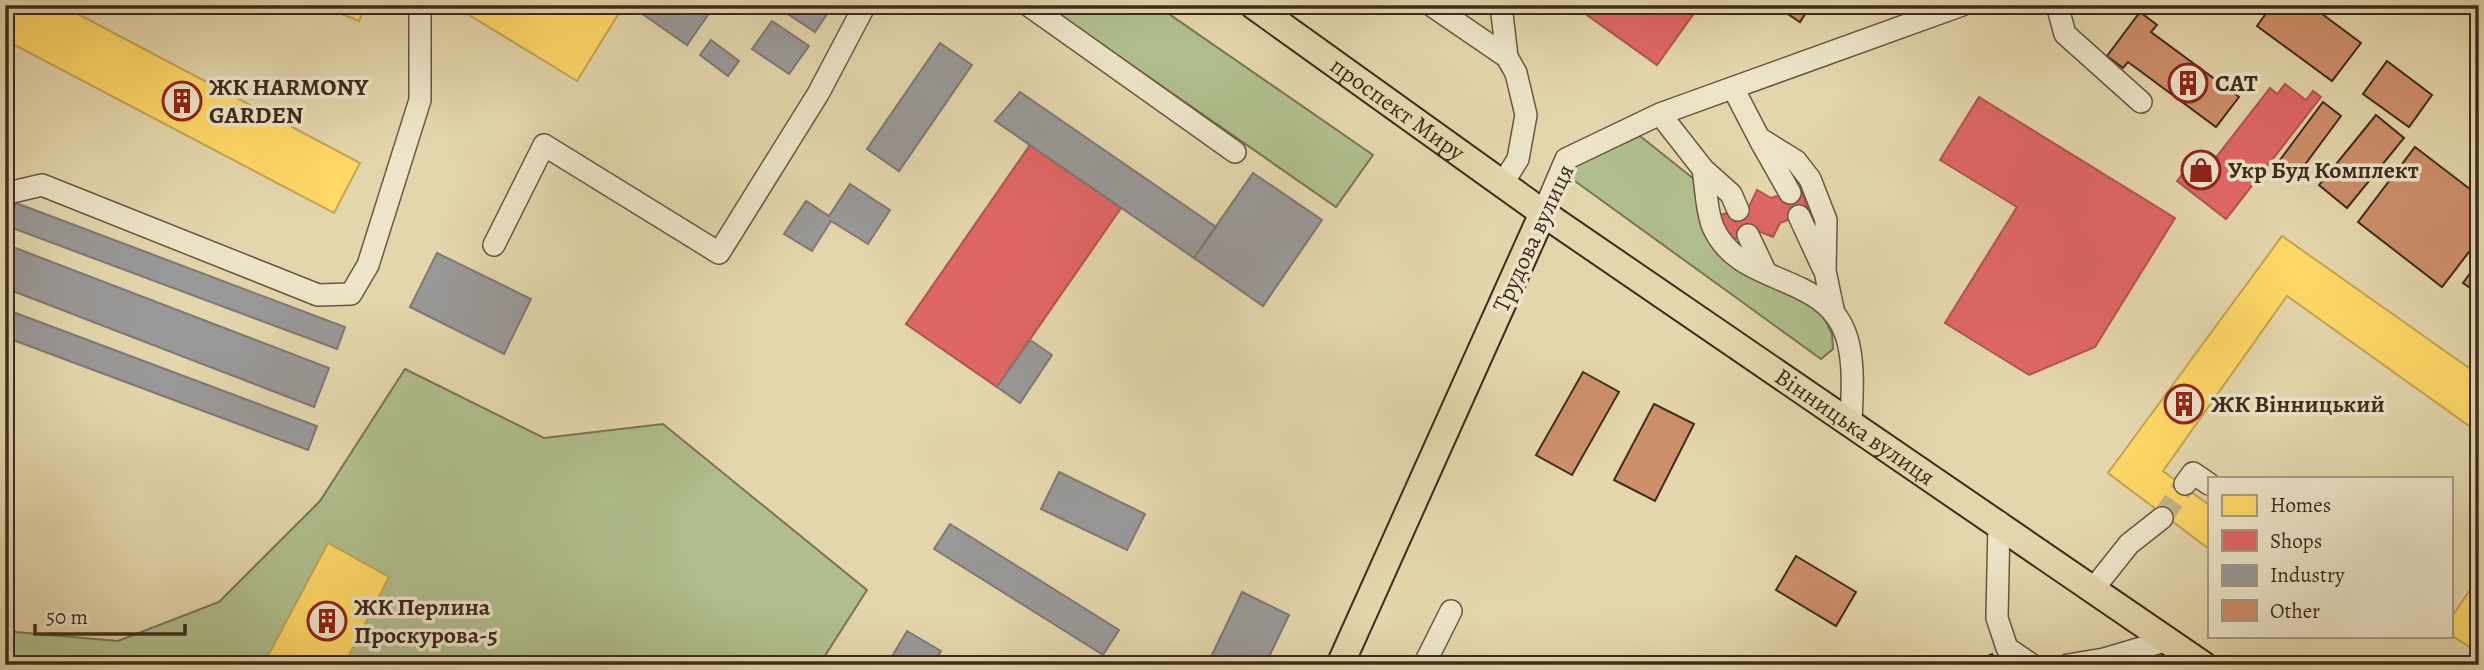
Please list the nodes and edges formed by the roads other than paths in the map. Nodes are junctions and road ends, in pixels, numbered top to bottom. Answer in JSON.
{"nodes":[{"id":1,"x":420,"y":5,"type":"edge"},
{"id":2,"x":865,"y":5,"type":"edge"},
{"id":3,"x":1028,"y":5,"type":"edge"},
{"id":4,"x":1253,"y":5,"type":"edge"},
{"id":5,"x":1432,"y":5,"type":"edge"},
{"id":6,"x":1501,"y":5,"type":"edge"},
{"id":7,"x":1962,"y":5,"type":"edge"},
{"id":8,"x":2057,"y":5,"type":"edge"},
{"id":9,"x":1512,"y":65,"type":"junction"},
{"id":10,"x":1733,"y":88,"type":"junction"},
{"id":11,"x":2141,"y":102,"type":"dead end"},
{"id":12,"x":1660,"y":114,"type":"junction"},
{"id":13,"x":1759,"y":138,"type":"junction"},
{"id":14,"x":1235,"y":152,"type":"dead end"},
{"id":15,"x":1703,"y":169,"type":"junction"},
{"id":16,"x":1503,"y":183,"type":"junction"},
{"id":17,"x":1790,"y":193,"type":"dead end"},
{"id":18,"x":5,"y":198,"type":"edge"},
{"id":19,"x":1738,"y":210,"type":"dead end"},
{"id":20,"x":1543,"y":213,"type":"junction"},
{"id":21,"x":1799,"y":216,"type":"dead end"},
{"id":22,"x":1748,"y":235,"type":"dead end"},
{"id":23,"x":494,"y":245,"type":"dead end"},
{"id":24,"x":1825,"y":271,"type":"junction"},
{"id":25,"x":1766,"y":273,"type":"junction"},
{"id":26,"x":1833,"y":309,"type":"junction"},
{"id":27,"x":1852,"y":421,"type":"junction"},
{"id":28,"x":2208,"y":483,"type":"edge"},
{"id":29,"x":2185,"y":484,"type":"dead end"},
{"id":30,"x":2161,"y":518,"type":"tunnel mouth"},
{"id":31,"x":1999,"y":522,"type":"junction"},
{"id":32,"x":2094,"y":588,"type":"junction"},
{"id":33,"x":1451,"y":611,"type":"dead end"},
{"id":34,"x":2168,"y":640,"type":"junction"},
{"id":35,"x":1340,"y":665,"type":"edge"},
{"id":36,"x":1424,"y":665,"type":"edge"},
{"id":37,"x":2032,"y":665,"type":"edge"},
{"id":38,"x":2068,"y":665,"type":"edge"},
{"id":39,"x":2203,"y":665,"type":"edge"}],
"edges":[{"from":1,"to":18,"type":"street"},
{"from":2,"to":23,"type":"street"},
{"from":3,"to":14,"type":"street"},
{"from":4,"to":16,"type":"main road","name":"проспект Миру"},
{"from":5,"to":9,"type":"street"},
{"from":6,"to":9,"type":"street"},
{"from":7,"to":10,"type":"street","name":"Трудова вулиця"},
{"from":8,"to":11,"type":"street"},
{"from":9,"to":16,"type":"street"},
{"from":10,"to":12,"type":"street","name":"Трудова вулиця"},
{"from":10,"to":13,"type":"street"},
{"from":12,"to":15,"type":"street"},
{"from":12,"to":20,"type":"street","name":"Трудова вулиця"},
{"from":13,"to":17,"type":"street"},
{"from":13,"to":24,"type":"street"},
{"from":15,"to":19,"type":"street"},
{"from":15,"to":25,"type":"street"},
{"from":16,"to":20,"type":"main road","name":"проспект Миру"},
{"from":20,"to":27,"type":"main road","name":"Вінницька вулиця"},
{"from":20,"to":35,"type":"main road","name":"Трудова вулиця"},
{"from":21,"to":24,"type":"street"},
{"from":22,"to":25,"type":"street"},
{"from":24,"to":26,"type":"street"},
{"from":25,"to":26,"type":"street"},
{"from":26,"to":27,"type":"street"},
{"from":27,"to":31,"type":"main road","name":"Вінницька вулиця"},
{"from":28,"to":29,"type":"street"},
{"from":30,"to":32,"type":"street"},
{"from":31,"to":32,"type":"main road","name":"Вінницька вулиця"},
{"from":31,"to":37,"type":"street"},
{"from":32,"to":34,"type":"main road","name":"Вінницька вулиця"},
{"from":33,"to":36,"type":"street"},
{"from":34,"to":38,"type":"street"},
{"from":34,"to":39,"type":"main road","name":"Вінницька вулиця"}]}
